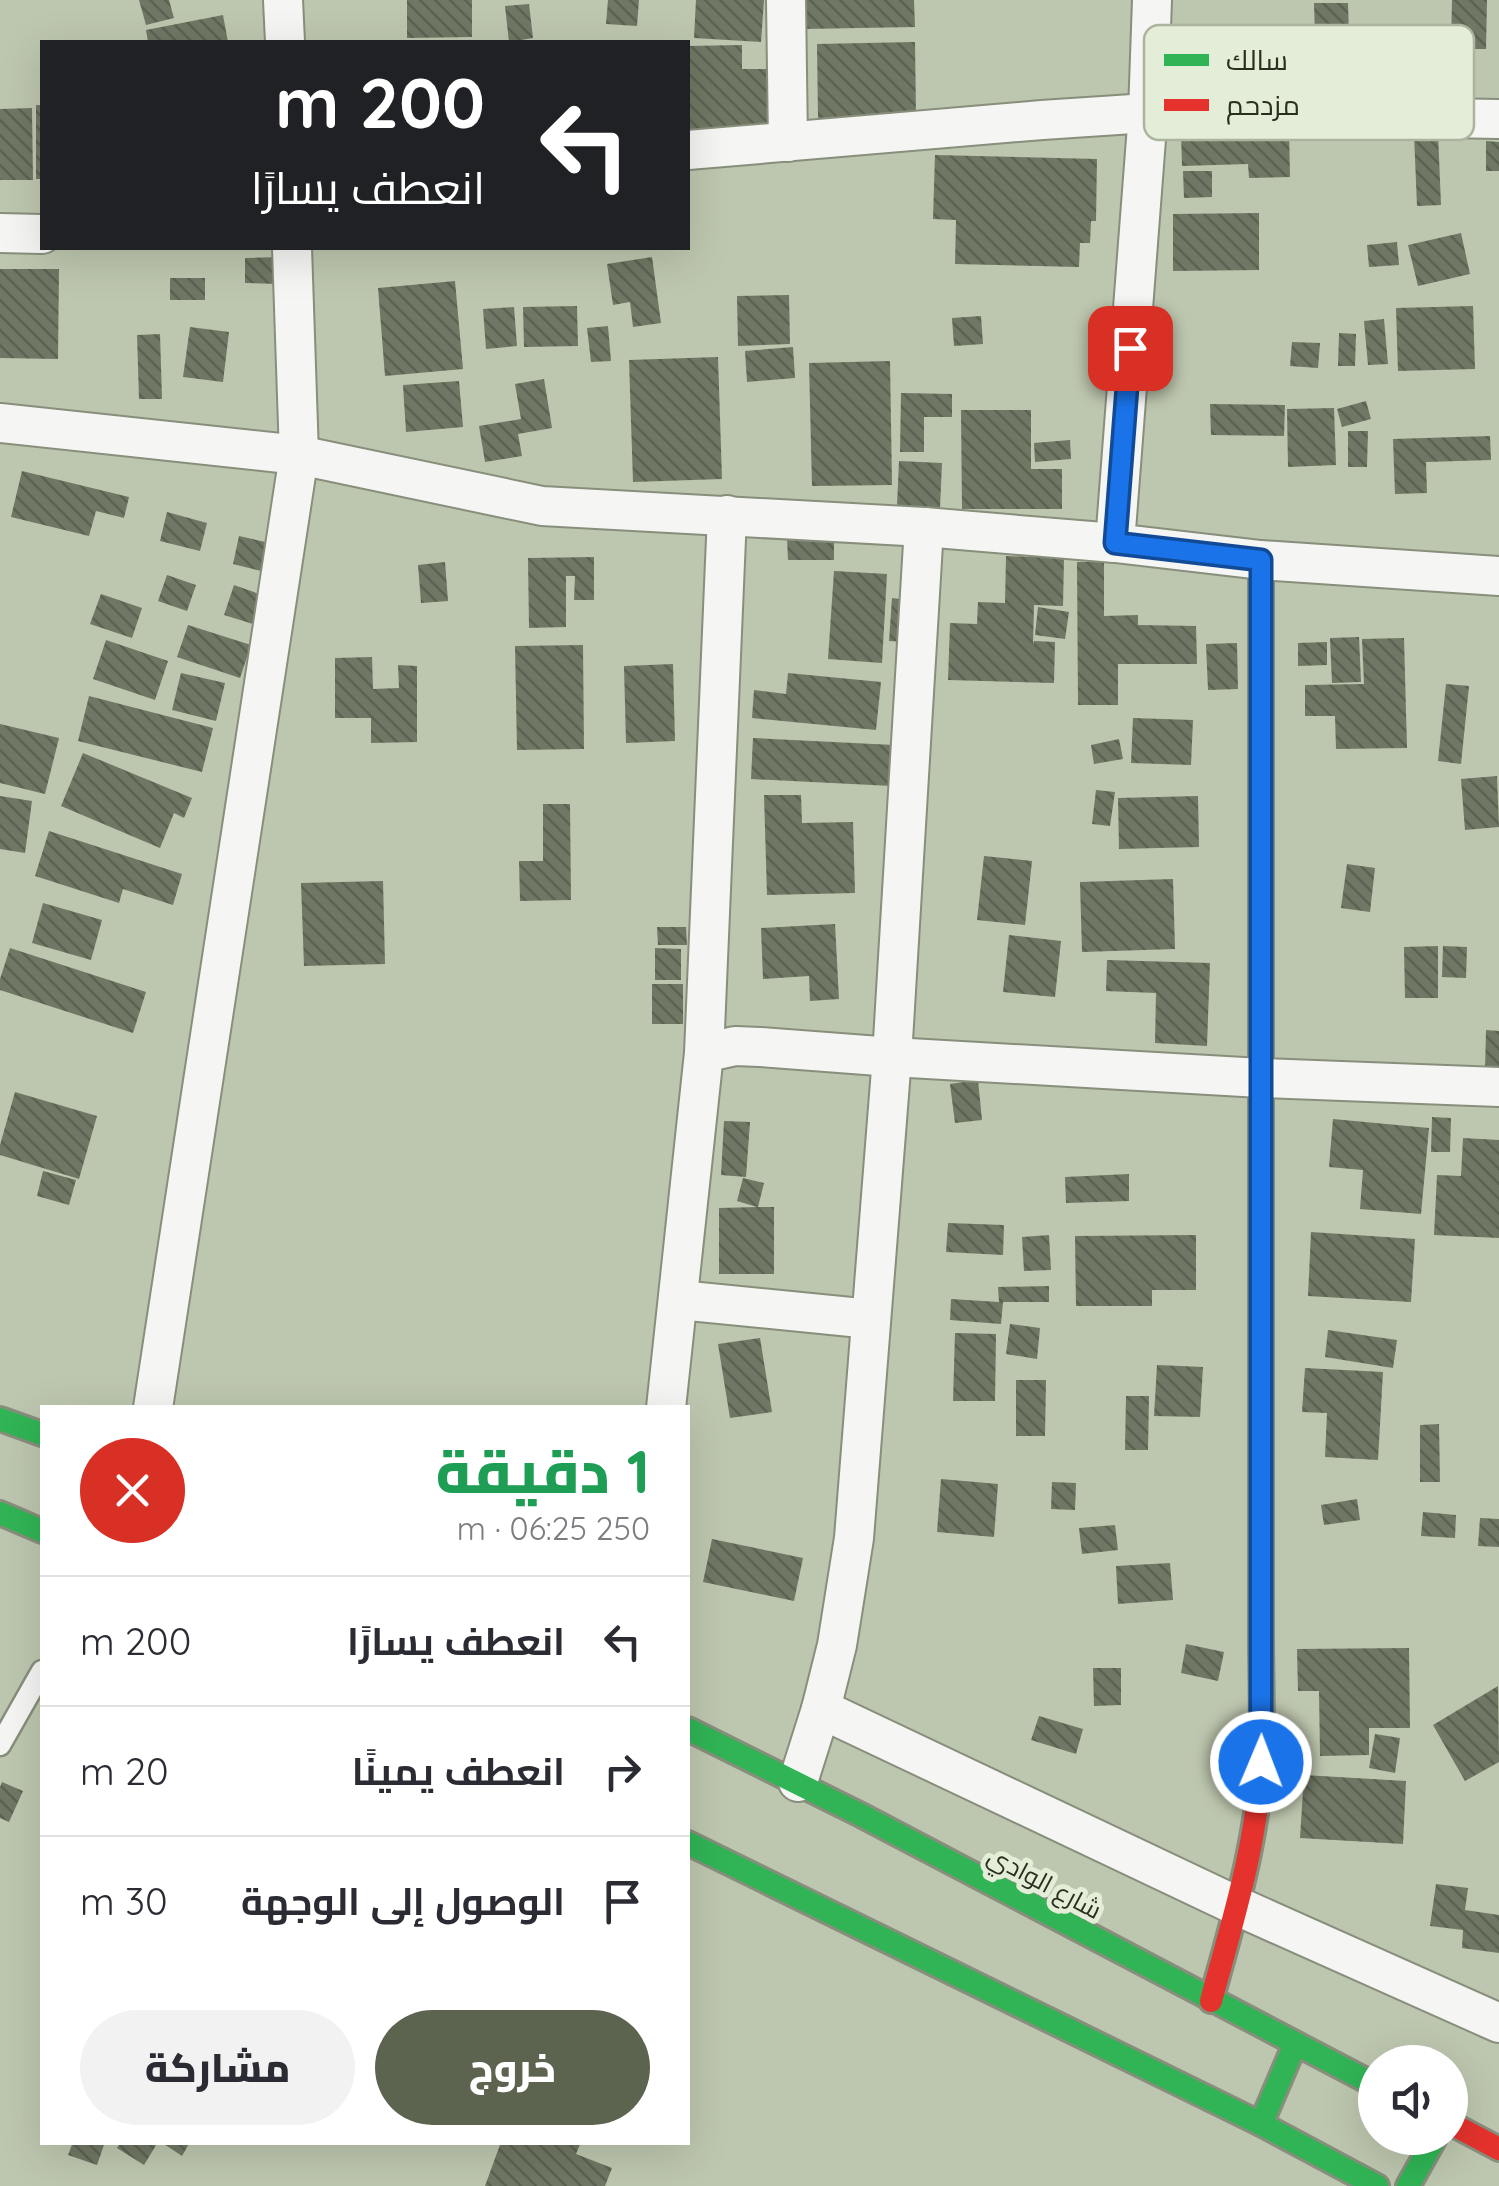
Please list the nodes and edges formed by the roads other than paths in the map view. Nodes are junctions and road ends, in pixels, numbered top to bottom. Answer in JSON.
{"nodes":[{"id":1,"x":284,"y":0,"type":"edge"},
{"id":2,"x":786,"y":0,"type":"edge"},
{"id":3,"x":1152,"y":0,"type":"edge"},
{"id":4,"x":1151,"y":25,"type":"edge"},
{"id":5,"x":285,"y":40,"type":"edge"},
{"id":6,"x":1144,"y":114,"type":"edge"},
{"id":7,"x":1474,"y":119,"type":"edge"},
{"id":8,"x":1499,"y":119,"type":"edge"},
{"id":9,"x":1146,"y":140,"type":"edge"},
{"id":10,"x":788,"y":142,"type":"junction"},
{"id":11,"x":690,"y":150,"type":"edge"},
{"id":12,"x":0,"y":233,"type":"edge"},
{"id":13,"x":40,"y":234,"type":"edge"},
{"id":14,"x":292,"y":250,"type":"edge"},
{"id":15,"x":0,"y":423,"type":"edge"},
{"id":16,"x":299,"y":455,"type":"junction"},
{"id":17,"x":726,"y":514,"type":"junction"},
{"id":18,"x":924,"y":527,"type":"junction"},
{"id":19,"x":1115,"y":543,"type":"junction"},
{"id":20,"x":1261,"y":560,"type":"junction"},
{"id":21,"x":1499,"y":576,"type":"edge"},
{"id":22,"x":704,"y":1053,"type":"junction"},
{"id":23,"x":892,"y":1057,"type":"junction"},
{"id":24,"x":1261,"y":1078,"type":"junction"},
{"id":25,"x":1499,"y":1087,"type":"edge"},
{"id":26,"x":679,"y":1300,"type":"junction"},
{"id":27,"x":872,"y":1319,"type":"junction"},
{"id":28,"x":154,"y":1405,"type":"edge"},
{"id":29,"x":666,"y":1405,"type":"edge"},
{"id":30,"x":0,"y":1420,"type":"edge"},
{"id":31,"x":40,"y":1433,"type":"edge"},
{"id":32,"x":0,"y":1513,"type":"edge"},
{"id":33,"x":40,"y":1530,"type":"edge"},
{"id":34,"x":40,"y":1675,"type":"edge"},
{"id":35,"x":821,"y":1709,"type":"junction"},
{"id":36,"x":690,"y":1730,"type":"edge"},
{"id":37,"x":0,"y":1745,"type":"edge"},
{"id":38,"x":798,"y":1782,"type":"junction"},
{"id":39,"x":690,"y":1843,"type":"edge"},
{"id":40,"x":1237,"y":1906,"type":"junction"},
{"id":41,"x":1211,"y":2001,"type":"junction"},
{"id":42,"x":1499,"y":2023,"type":"edge"},
{"id":43,"x":1295,"y":2044,"type":"junction"},
{"id":44,"x":1358,"y":2076,"type":"edge"},
{"id":45,"x":1261,"y":2124,"type":"junction"},
{"id":46,"x":1468,"y":2133,"type":"edge"},
{"id":47,"x":1499,"y":2149,"type":"edge"},
{"id":48,"x":1425,"y":2155,"type":"edge"},
{"id":49,"x":1377,"y":2186,"type":"edge"},
{"id":50,"x":1408,"y":2186,"type":"edge"}],
"edges":[{"from":1,"to":5,"type":"street"},
{"from":2,"to":10,"type":"street"},
{"from":3,"to":4,"type":"street"},
{"from":6,"to":10,"type":"street"},
{"from":7,"to":8,"type":"street"},
{"from":9,"to":19,"type":"street"},
{"from":10,"to":11,"type":"street"},
{"from":12,"to":13,"type":"street"},
{"from":14,"to":16,"type":"street"},
{"from":15,"to":16,"type":"street"},
{"from":16,"to":17,"type":"street"},
{"from":16,"to":28,"type":"street"},
{"from":17,"to":18,"type":"street"},
{"from":17,"to":22,"type":"street"},
{"from":18,"to":19,"type":"street"},
{"from":18,"to":23,"type":"street"},
{"from":19,"to":20,"type":"street"},
{"from":20,"to":21,"type":"street"},
{"from":20,"to":24,"type":"main road"},
{"from":22,"to":23,"type":"street"},
{"from":22,"to":26,"type":"street"},
{"from":23,"to":24,"type":"street"},
{"from":23,"to":27,"type":"street"},
{"from":24,"to":25,"type":"street"},
{"from":24,"to":40,"type":"main road"},
{"from":26,"to":27,"type":"street"},
{"from":26,"to":29,"type":"street"},
{"from":27,"to":35,"type":"street"},
{"from":30,"to":31,"type":"main road"},
{"from":32,"to":33,"type":"main road"},
{"from":34,"to":37,"type":"lane"},
{"from":35,"to":38,"type":"street"},
{"from":35,"to":40,"type":"street"},
{"from":36,"to":38,"type":"main road","name":"شارع الوادي"},
{"from":38,"to":41,"type":"main road","name":"شارع الوادي"},
{"from":39,"to":45,"type":"main road"},
{"from":40,"to":41,"type":"main road"},
{"from":40,"to":42,"type":"street"},
{"from":41,"to":43,"type":"main road","name":"شارع الوادي"},
{"from":43,"to":44,"type":"main road","name":"شارع الوادي"},
{"from":43,"to":45,"type":"main road"},
{"from":45,"to":49,"type":"main road"},
{"from":46,"to":47,"type":"main road"},
{"from":48,"to":50,"type":"main road"}]}
